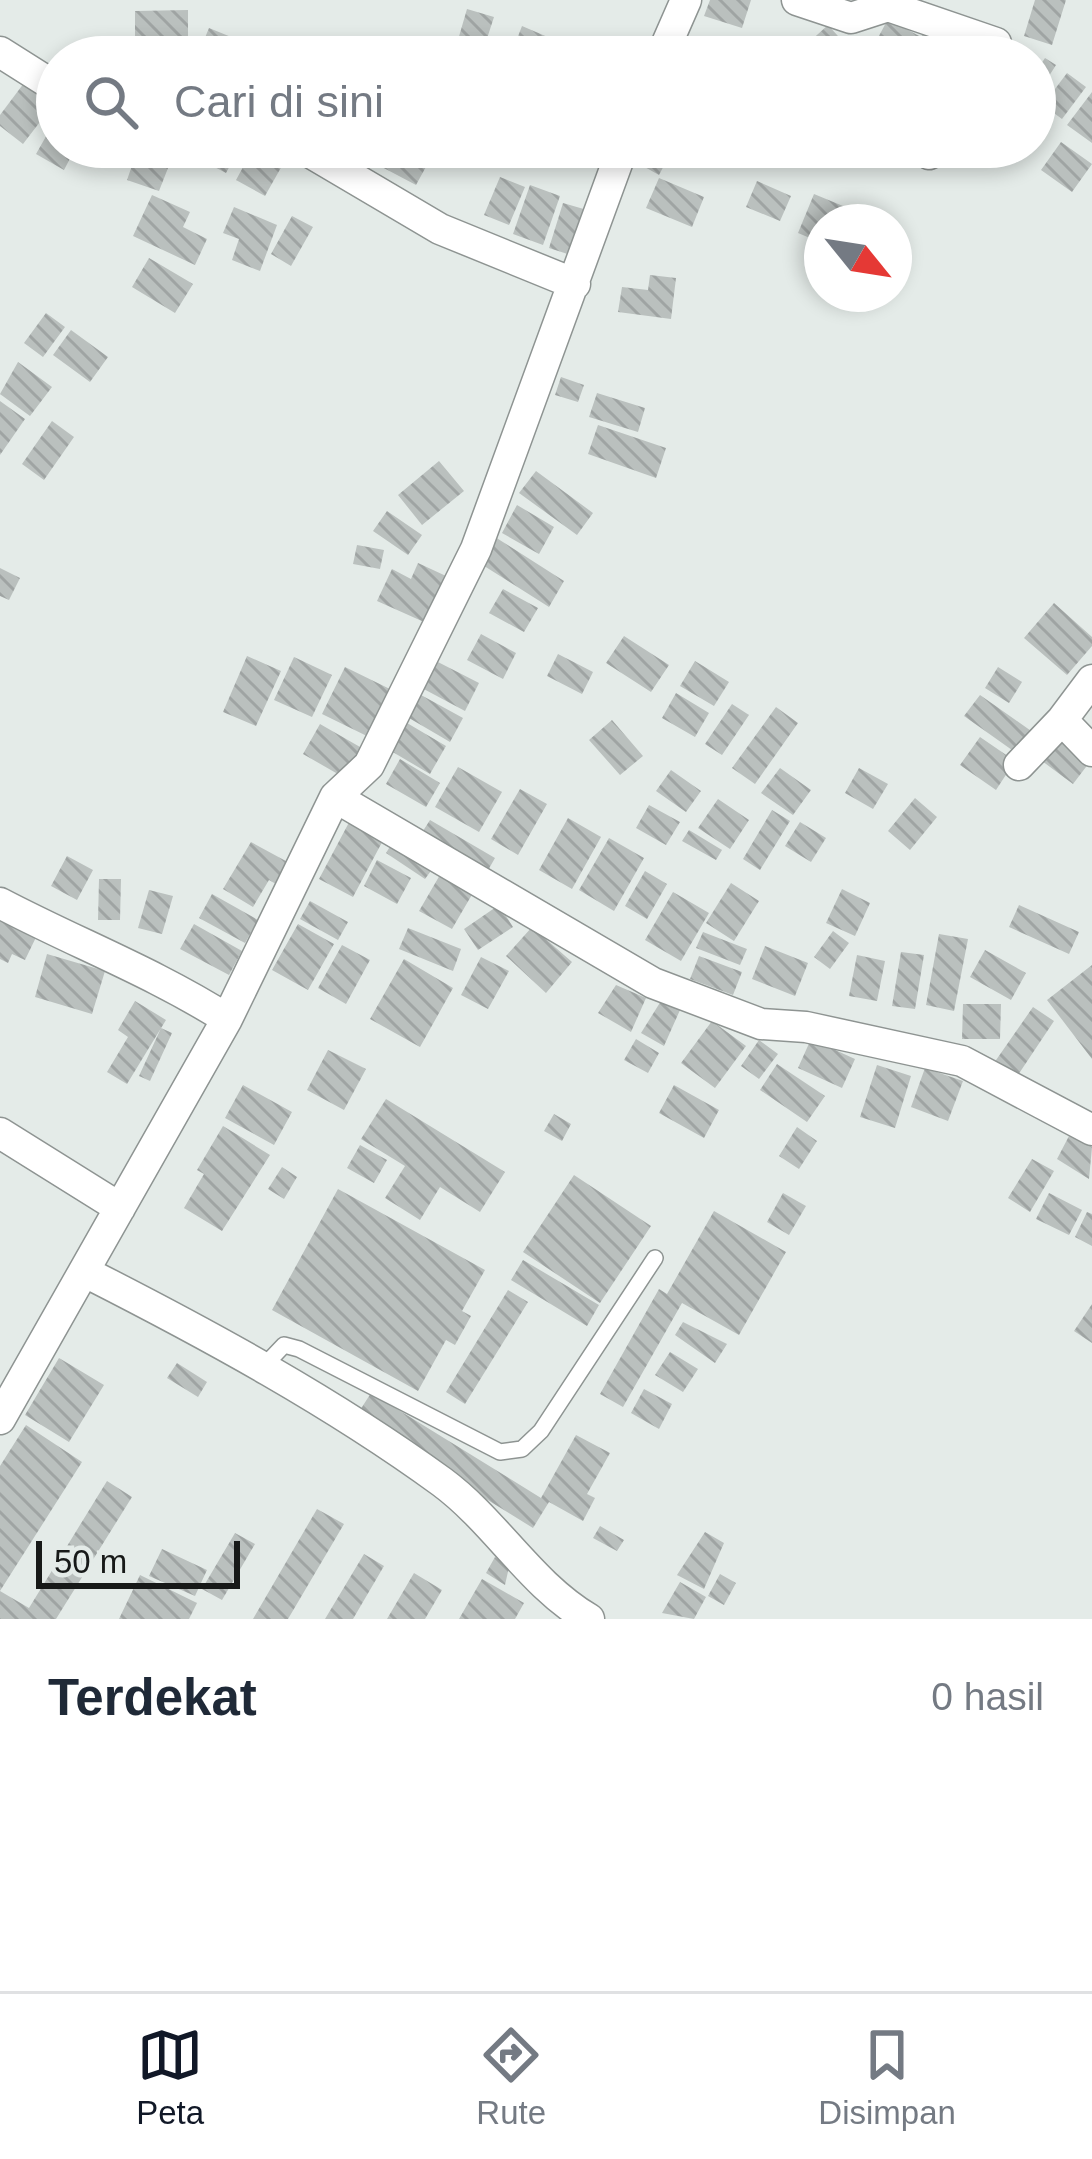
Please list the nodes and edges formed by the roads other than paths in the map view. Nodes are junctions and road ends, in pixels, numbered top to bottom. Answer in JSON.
{"nodes":[{"id":1,"x":686,"y":0,"type":"edge"},
{"id":2,"x":797,"y":0,"type":"edge"},
{"id":3,"x":670,"y":36,"type":"edge"},
{"id":4,"x":962,"y":36,"type":"edge"},
{"id":5,"x":0,"y":52,"type":"edge"},
{"id":6,"x":36,"y":75,"type":"edge"},
{"id":7,"x":337,"y":168,"type":"edge"},
{"id":8,"x":616,"y":168,"type":"edge"},
{"id":9,"x":575,"y":284,"type":"junction"},
{"id":10,"x":1092,"y":680,"type":"edge"},
{"id":11,"x":1062,"y":720,"type":"junction"},
{"id":12,"x":1092,"y":751,"type":"edge"},
{"id":13,"x":1019,"y":765,"type":"dead end"},
{"id":14,"x":334,"y":797,"type":"junction"},
{"id":15,"x":0,"y":903,"type":"edge"},
{"id":16,"x":227,"y":1019,"type":"junction"},
{"id":17,"x":1092,"y":1130,"type":"edge"},
{"id":18,"x":0,"y":1133,"type":"edge"},
{"id":19,"x":120,"y":1208,"type":"junction"},
{"id":20,"x":655,"y":1258,"type":"dead end"},
{"id":21,"x":87,"y":1274,"type":"junction"},
{"id":22,"x":263,"y":1367,"type":"junction"},
{"id":23,"x":0,"y":1419,"type":"edge"},
{"id":24,"x":589,"y":1619,"type":"edge"}],
"edges":[{"from":1,"to":3,"type":"street"},
{"from":2,"to":4,"type":"street"},
{"from":5,"to":6,"type":"street"},
{"from":7,"to":9,"type":"street"},
{"from":8,"to":9,"type":"street"},
{"from":9,"to":14,"type":"street"},
{"from":10,"to":11,"type":"street"},
{"from":11,"to":12,"type":"street"},
{"from":11,"to":13,"type":"street"},
{"from":14,"to":16,"type":"street"},
{"from":14,"to":17,"type":"street"},
{"from":15,"to":16,"type":"street"},
{"from":16,"to":19,"type":"street"},
{"from":18,"to":19,"type":"street"},
{"from":19,"to":21,"type":"street"},
{"from":20,"to":22,"type":"lane"},
{"from":21,"to":22,"type":"street"},
{"from":21,"to":23,"type":"street"},
{"from":22,"to":24,"type":"street"}]}
